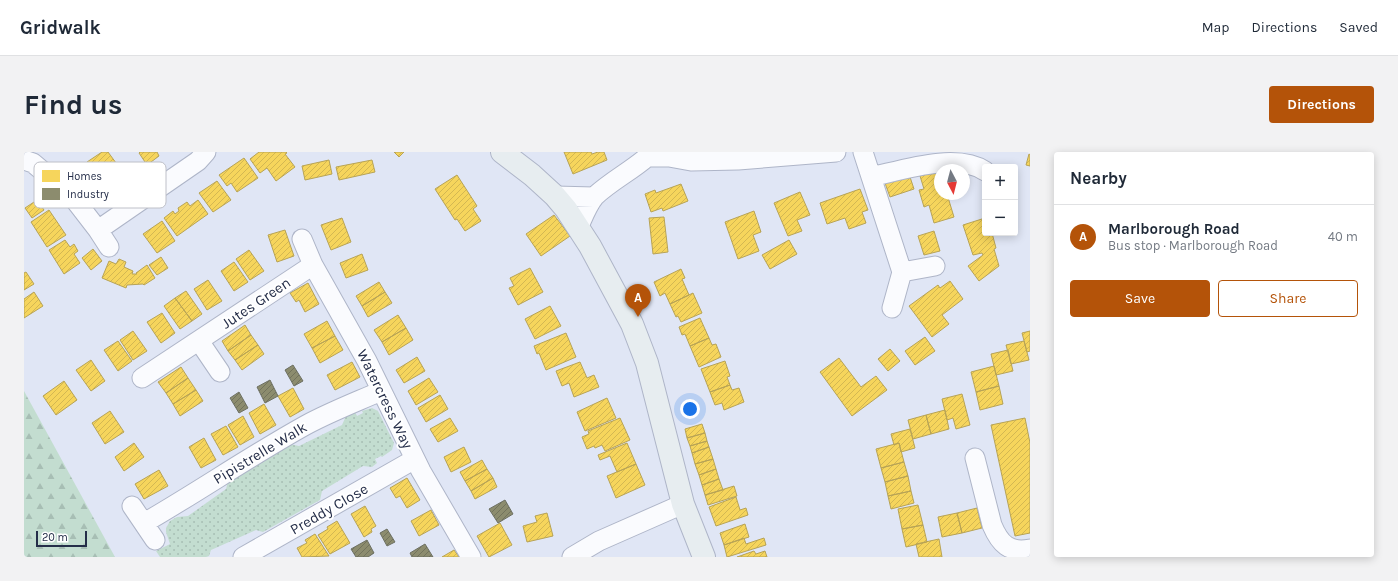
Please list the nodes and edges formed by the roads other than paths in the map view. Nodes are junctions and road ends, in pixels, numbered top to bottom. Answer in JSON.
{"nodes":[{"id":1,"x":206,"y":152,"type":"edge"},
{"id":2,"x":502,"y":152,"type":"edge"},
{"id":3,"x":836,"y":152,"type":"edge"},
{"id":4,"x":863,"y":152,"type":"edge"},
{"id":5,"x":648,"y":154,"type":"edge"},
{"id":6,"x":24,"y":160,"type":"edge"},
{"id":7,"x":34,"y":164,"type":"edge"},
{"id":8,"x":982,"y":170,"type":"edge"},
{"id":9,"x":871,"y":177,"type":"junction"},
{"id":10,"x":166,"y":183,"type":"edge"},
{"id":11,"x":555,"y":196,"type":"junction"},
{"id":12,"x":594,"y":197,"type":"junction"},
{"id":13,"x":81,"y":208,"type":"edge"},
{"id":14,"x":130,"y":208,"type":"edge"},
{"id":15,"x":578,"y":226,"type":"junction"},
{"id":16,"x":98,"y":230,"type":"junction"},
{"id":17,"x":302,"y":239,"type":"dead end"},
{"id":18,"x":109,"y":247,"type":"dead end"},
{"id":19,"x":313,"y":265,"type":"junction"},
{"id":20,"x":935,"y":266,"type":"dead end"},
{"id":21,"x":902,"y":272,"type":"junction"},
{"id":22,"x":892,"y":308,"type":"dead end"},
{"id":23,"x":199,"y":341,"type":"junction"},
{"id":24,"x":220,"y":372,"type":"dead end"},
{"id":25,"x":142,"y":378,"type":"dead end"},
{"id":26,"x":381,"y":391,"type":"junction"},
{"id":27,"x":975,"y":458,"type":"dead end"},
{"id":28,"x":415,"y":459,"type":"junction"},
{"id":29,"x":683,"y":504,"type":"junction"},
{"id":30,"x":132,"y":506,"type":"dead end"},
{"id":31,"x":144,"y":523,"type":"junction"},
{"id":32,"x":155,"y":540,"type":"dead end"},
{"id":33,"x":1030,"y":549,"type":"edge"},
{"id":34,"x":243,"y":557,"type":"edge"},
{"id":35,"x":471,"y":557,"type":"edge"},
{"id":36,"x":572,"y":557,"type":"edge"},
{"id":37,"x":704,"y":557,"type":"edge"}],
"edges":[{"from":1,"to":10,"type":"street"},
{"from":2,"to":11,"type":"main road"},
{"from":3,"to":5,"type":"street"},
{"from":4,"to":9,"type":"street"},
{"from":5,"to":12,"type":"street"},
{"from":6,"to":7,"type":"street"},
{"from":8,"to":9,"type":"street"},
{"from":9,"to":21,"type":"street"},
{"from":11,"to":12,"type":"street"},
{"from":11,"to":15,"type":"main road"},
{"from":12,"to":15,"type":"street"},
{"from":13,"to":16,"type":"street"},
{"from":14,"to":16,"type":"street"},
{"from":15,"to":29,"type":"main road"},
{"from":16,"to":18,"type":"street"},
{"from":17,"to":19,"type":"street","name":"Watercress Way"},
{"from":19,"to":23,"type":"street","name":"Jutes Green"},
{"from":19,"to":26,"type":"street","name":"Watercress Way"},
{"from":20,"to":21,"type":"street"},
{"from":21,"to":22,"type":"street"},
{"from":23,"to":24,"type":"street"},
{"from":23,"to":25,"type":"street","name":"Jutes Green"},
{"from":26,"to":28,"type":"street","name":"Watercress Way"},
{"from":26,"to":31,"type":"street","name":"Pipistrelle Walk"},
{"from":27,"to":33,"type":"street"},
{"from":28,"to":34,"type":"street","name":"Preddy Close"},
{"from":28,"to":35,"type":"street","name":"Watercress Way"},
{"from":29,"to":36,"type":"street"},
{"from":29,"to":37,"type":"main road"},
{"from":30,"to":31,"type":"street"},
{"from":31,"to":32,"type":"street"}]}
